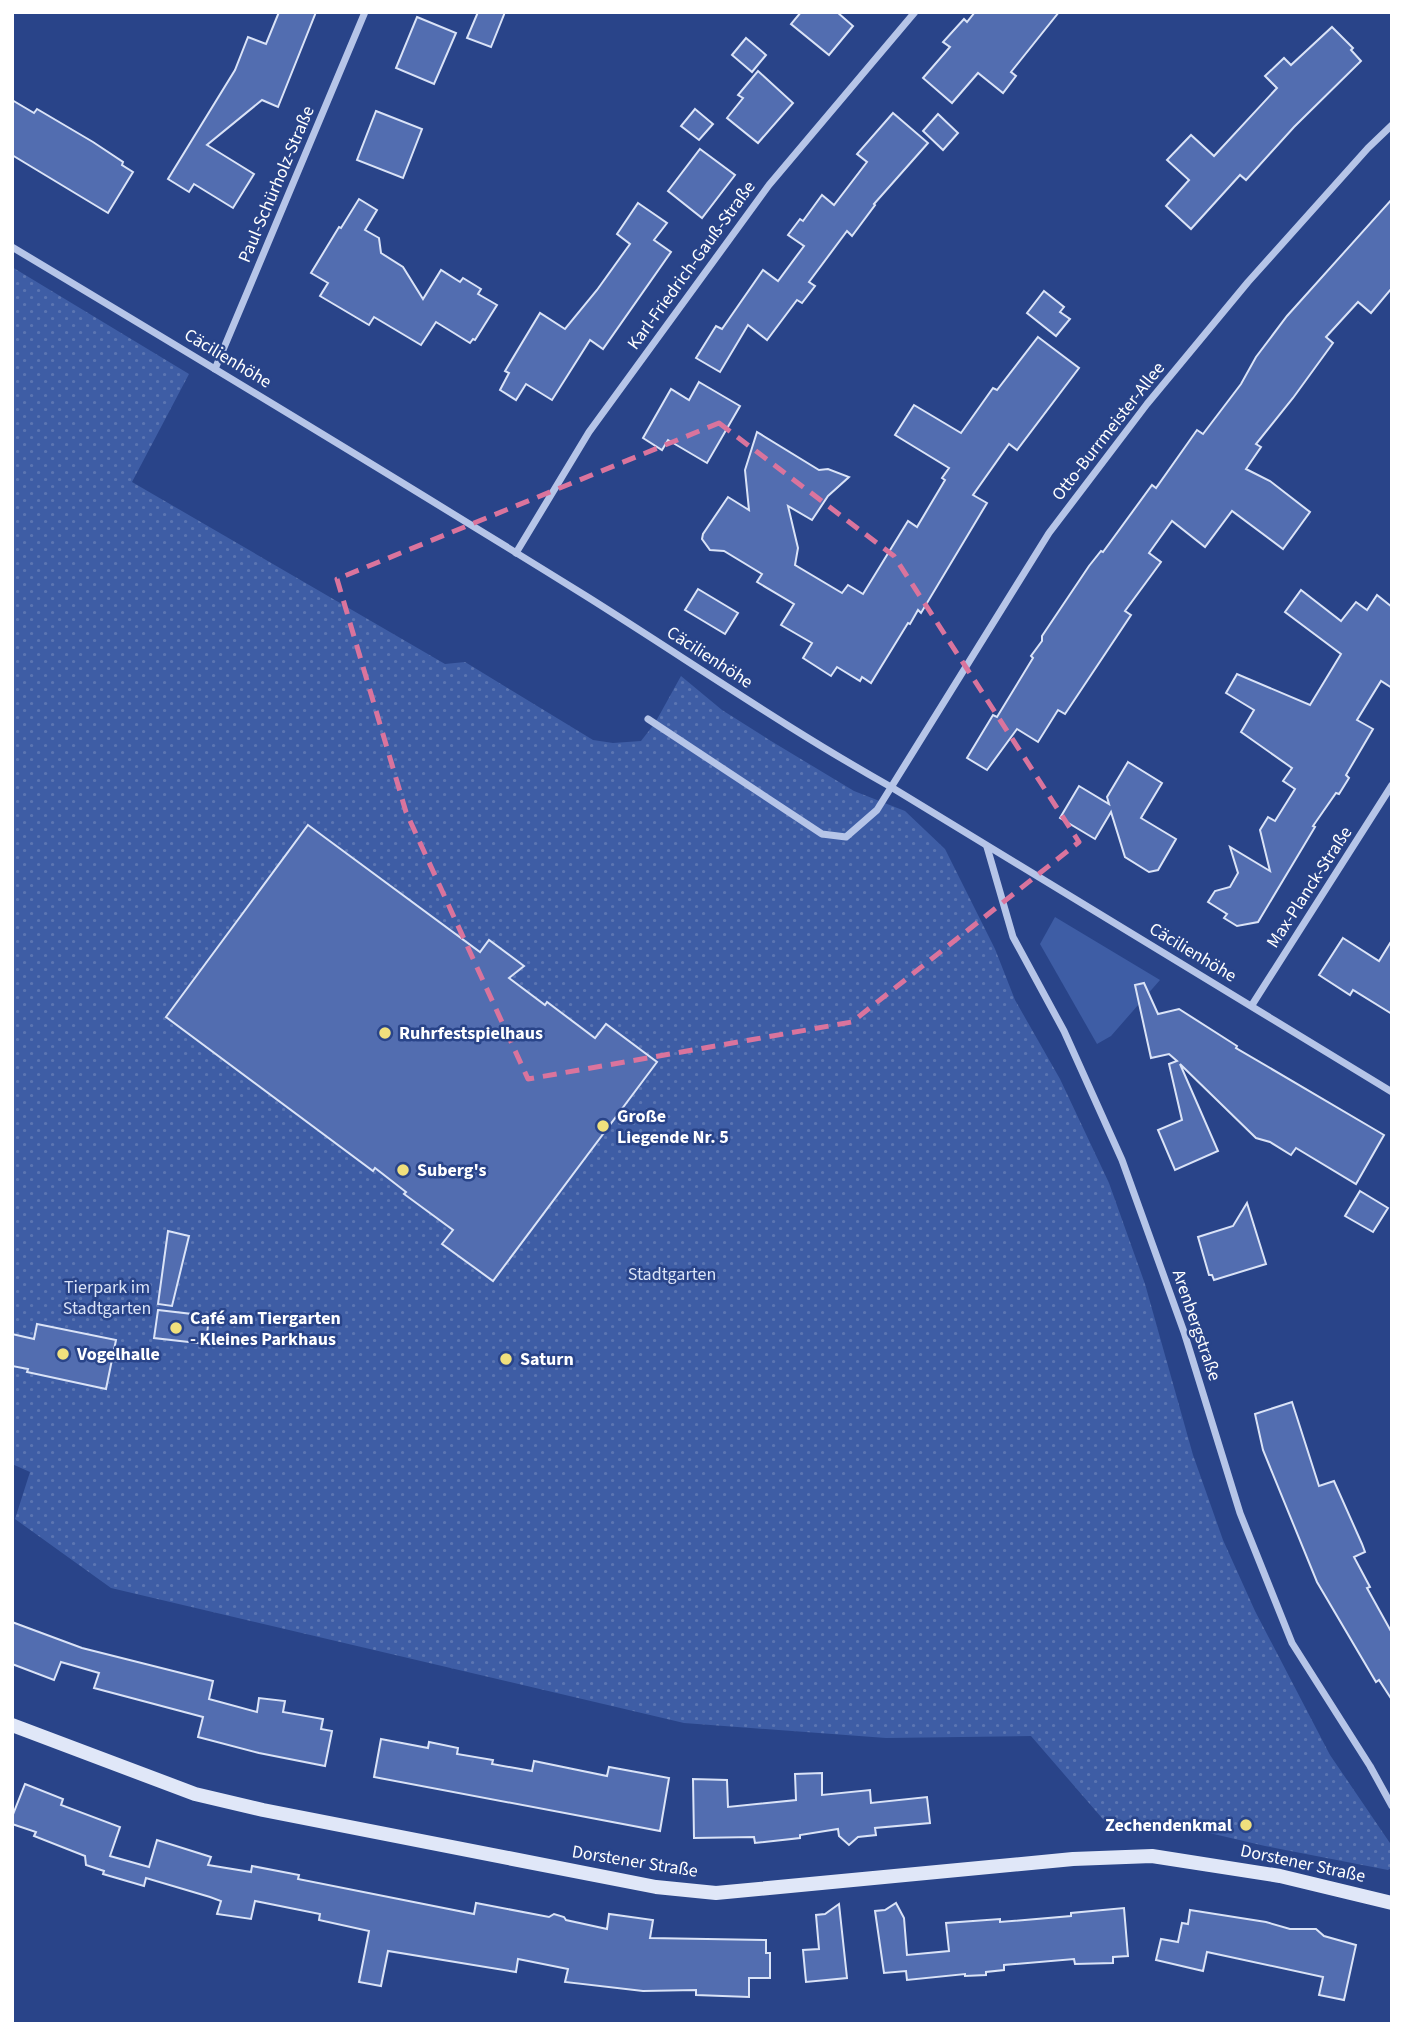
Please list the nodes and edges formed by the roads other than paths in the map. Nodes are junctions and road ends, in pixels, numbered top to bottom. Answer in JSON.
{"nodes":[{"id":1,"x":365,"y":12,"type":"edge"},
{"id":2,"x":908,"y":14,"type":"edge"},
{"id":3,"x":1392,"y":125,"type":"edge"},
{"id":4,"x":12,"y":247,"type":"edge"},
{"id":5,"x":215,"y":369,"type":"junction"},
{"id":6,"x":516,"y":553,"type":"junction"},
{"id":7,"x":648,"y":719,"type":"dead end"},
{"id":8,"x":1392,"y":785,"type":"edge"},
{"id":9,"x":891,"y":787,"type":"junction"},
{"id":10,"x":986,"y":847,"type":"junction"},
{"id":11,"x":1252,"y":1005,"type":"junction"},
{"id":12,"x":1392,"y":1091,"type":"edge"},
{"id":13,"x":12,"y":1725,"type":"edge"},
{"id":14,"x":1392,"y":1806,"type":"edge"},
{"id":15,"x":1392,"y":1903,"type":"edge"}],
"edges":[{"from":1,"to":5,"type":"street","name":"Paul-Schürholz-Straße"},
{"from":2,"to":6,"type":"street","name":"Karl-Friedrich-Gauß-Straße"},
{"from":3,"to":9,"type":"street","name":"Otto-Burrmeister-Allee"},
{"from":4,"to":5,"type":"street","name":"Cäcilienhöhe"},
{"from":5,"to":6,"type":"street","name":"Cäcilienhöhe"},
{"from":6,"to":9,"type":"street","name":"Cäcilienhöhe"},
{"from":7,"to":9,"type":"street","name":"Otto-Burrmeister-Allee"},
{"from":8,"to":11,"type":"street","name":"Max-Planck-Straße"},
{"from":9,"to":10,"type":"street","name":"Cäcilienhöhe"},
{"from":10,"to":11,"type":"street","name":"Cäcilienhöhe"},
{"from":10,"to":14,"type":"street","name":"Arenbergstraße"},
{"from":11,"to":12,"type":"street","name":"Cäcilienhöhe"},
{"from":13,"to":15,"type":"main road","name":"Dorstener Straße"}]}
